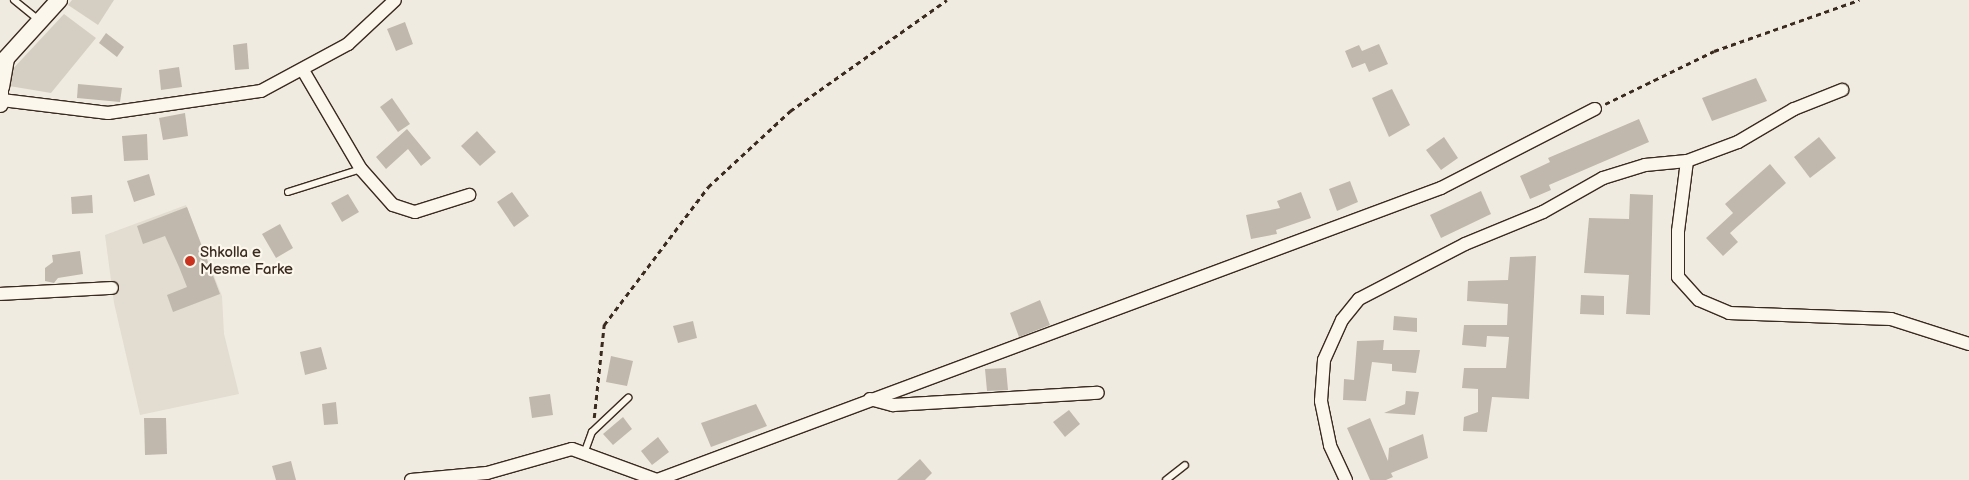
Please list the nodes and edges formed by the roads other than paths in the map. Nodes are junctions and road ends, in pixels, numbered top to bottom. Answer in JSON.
{"nodes":[{"id":1,"x":14,"y":0,"type":"edge"},
{"id":2,"x":58,"y":0,"type":"edge"},
{"id":3,"x":395,"y":0,"type":"edge"},
{"id":4,"x":40,"y":21,"type":"junction"},
{"id":5,"x":3,"y":62,"type":"edge"},
{"id":6,"x":304,"y":72,"type":"junction"},
{"id":7,"x":1842,"y":90,"type":"dead end"},
{"id":8,"x":1,"y":94,"type":"edge"},
{"id":9,"x":1595,"y":109,"type":"road end"},
{"id":10,"x":1687,"y":161,"type":"junction"},
{"id":11,"x":361,"y":169,"type":"junction"},
{"id":12,"x":288,"y":192,"type":"dead end"},
{"id":13,"x":470,"y":195,"type":"dead end"},
{"id":14,"x":112,"y":288,"type":"dead end"},
{"id":15,"x":0,"y":294,"type":"edge"},
{"id":16,"x":1969,"y":344,"type":"edge"},
{"id":17,"x":1098,"y":393,"type":"dead end"},
{"id":18,"x":628,"y":398,"type":"dead end"},
{"id":19,"x":870,"y":399,"type":"junction"},
{"id":20,"x":585,"y":451,"type":"junction"},
{"id":21,"x":1185,"y":465,"type":"dead end"},
{"id":22,"x":411,"y":480,"type":"edge"},
{"id":23,"x":1166,"y":480,"type":"edge"},
{"id":24,"x":1346,"y":480,"type":"edge"}],
"edges":[{"from":1,"to":4,"type":"lane"},
{"from":2,"to":4,"type":"street"},
{"from":3,"to":6,"type":"street"},
{"from":4,"to":5,"type":"street"},
{"from":5,"to":8,"type":"street"},
{"from":6,"to":8,"type":"street"},
{"from":6,"to":11,"type":"street"},
{"from":7,"to":10,"type":"street"},
{"from":9,"to":19,"type":"street"},
{"from":10,"to":16,"type":"street"},
{"from":10,"to":24,"type":"street"},
{"from":11,"to":12,"type":"lane"},
{"from":11,"to":13,"type":"street"},
{"from":14,"to":15,"type":"street"},
{"from":17,"to":19,"type":"street"},
{"from":18,"to":20,"type":"lane"},
{"from":19,"to":20,"type":"street"},
{"from":20,"to":22,"type":"street"},
{"from":21,"to":23,"type":"lane"}]}
